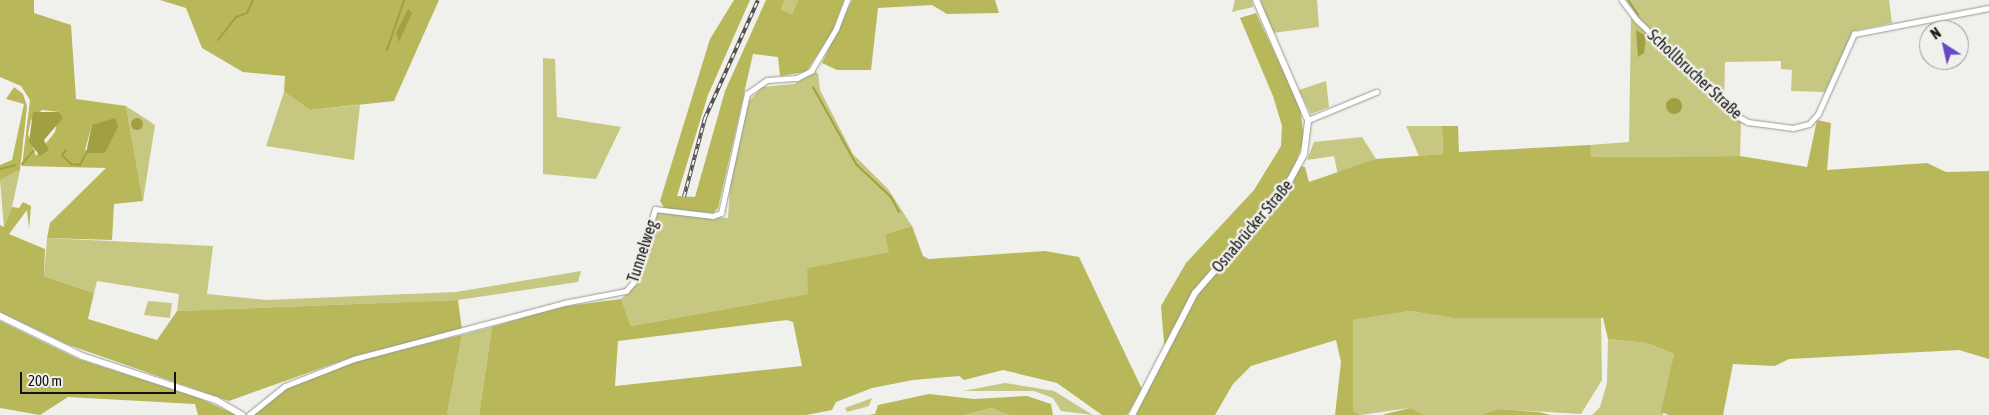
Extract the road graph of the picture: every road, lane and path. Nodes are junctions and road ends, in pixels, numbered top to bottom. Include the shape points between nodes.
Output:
1 (847, 0) edge
2 (1256, 0) edge
3 (1622, 0) edge
4 (1989, 8) edge
5 (1376, 92) dead end
6 (1308, 120) junction
7 (0, 316) edge
8 (242, 415) edge
9 (249, 415) edge
10 (1132, 415) edge

1 - 9 street, Tunnelweg via 836,29 811,71 797,78 759,83 747,94 721,213 713,216 655,208 634,283 626,291 564,302 354,360 286,386
2 - 6 main road, Osnabrücker Straße
3 - 4 street, Schollbrucher Straße via 1637,20 1739,117 1748,122 1793,128 1808,124 1818,114 1854,34
5 - 6 street
6 - 10 main road, Osnabrücker Straße via 1307,142 1293,178 1195,292
7 - 8 main road via 102,363 224,403

